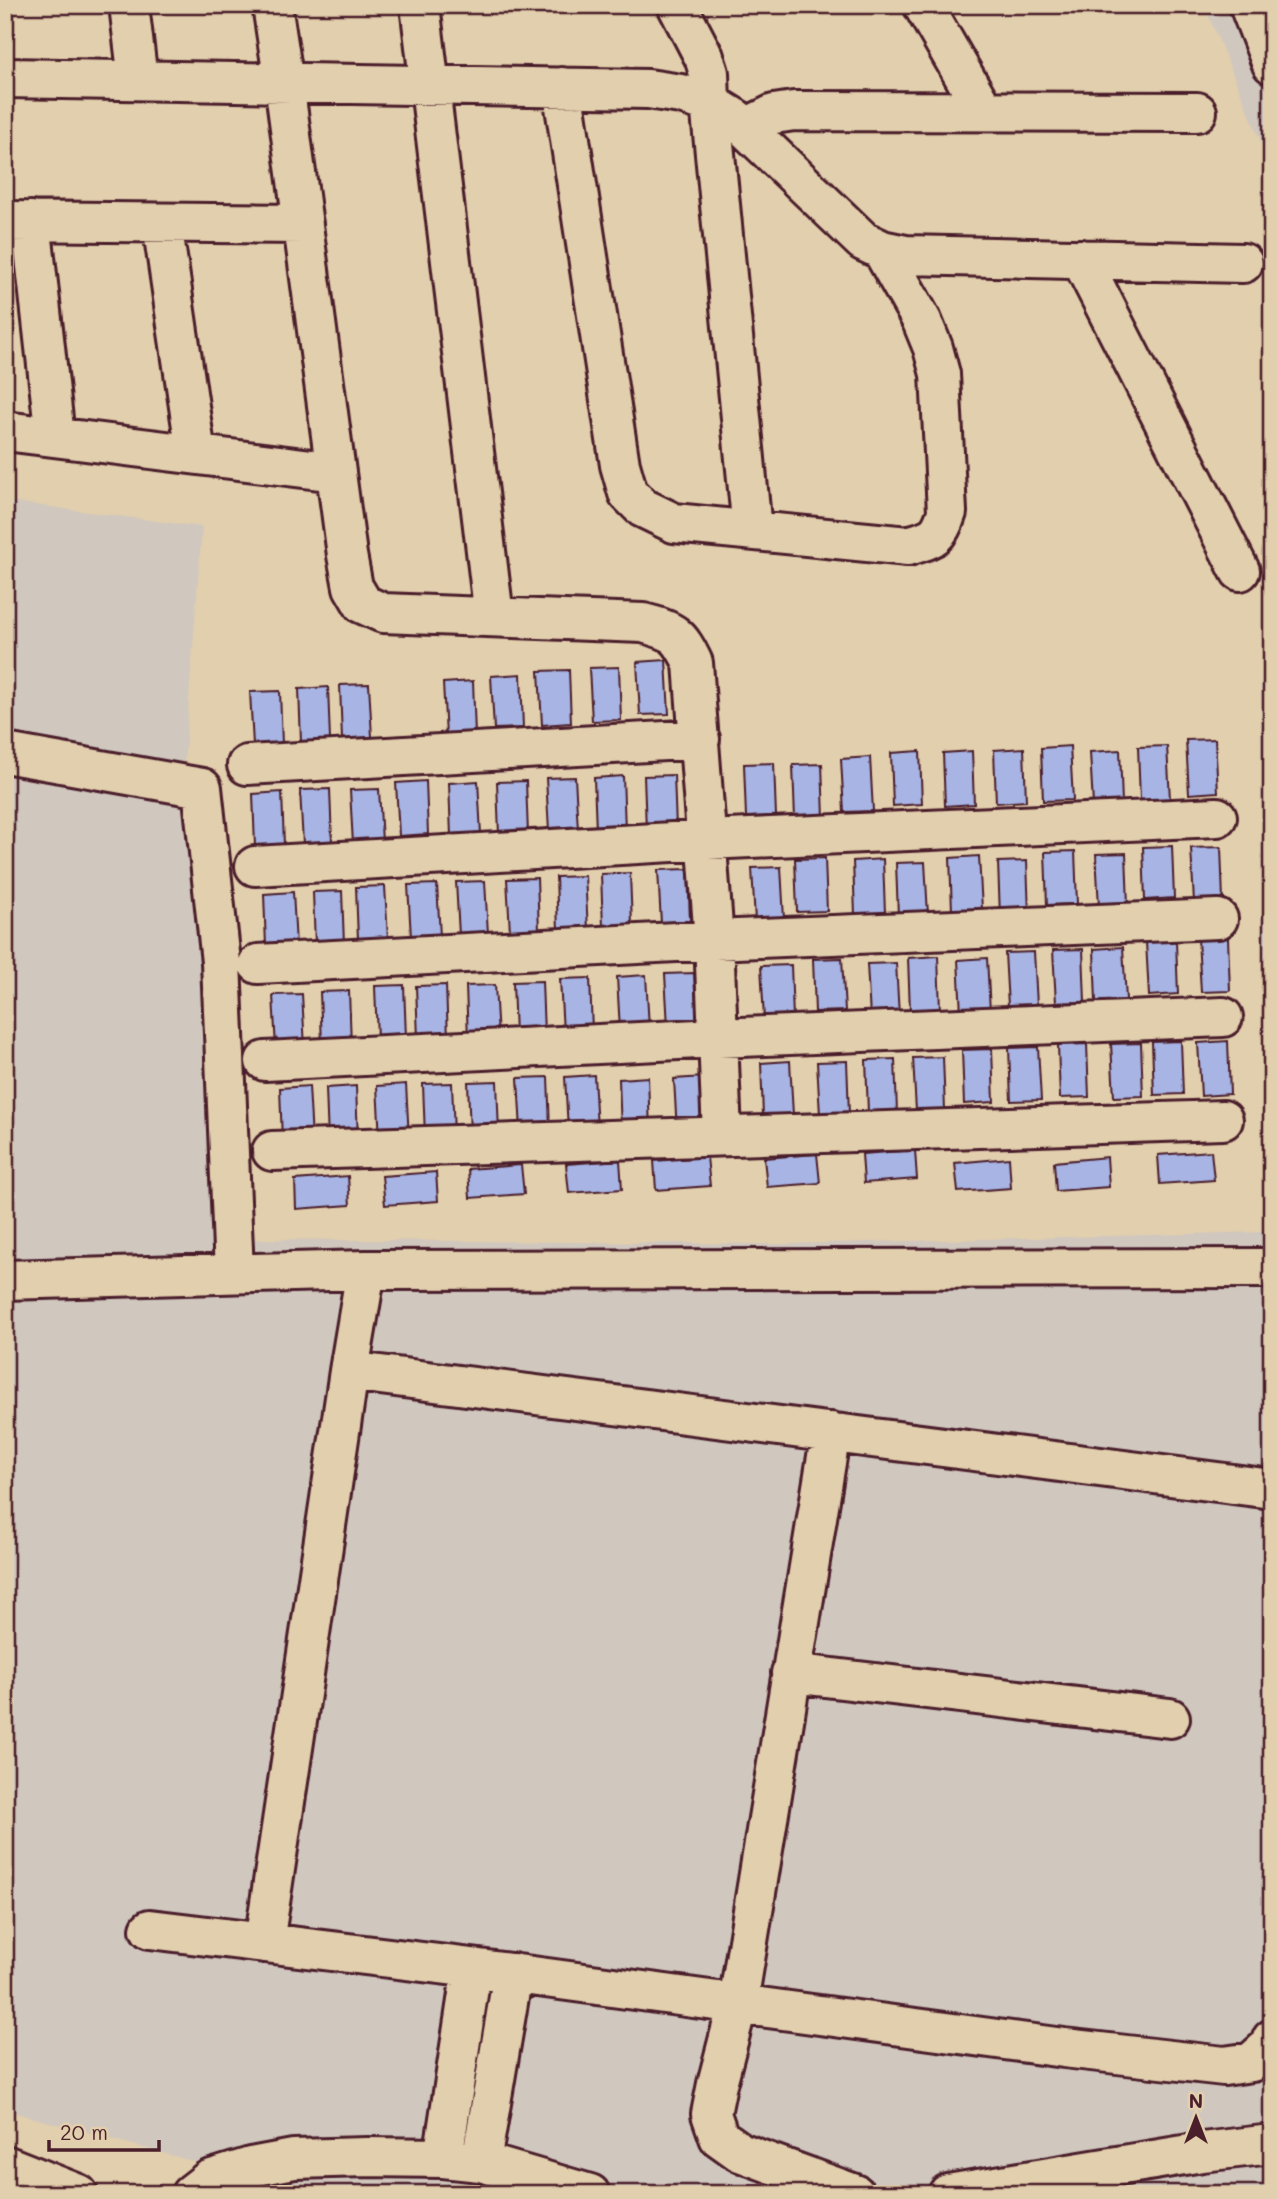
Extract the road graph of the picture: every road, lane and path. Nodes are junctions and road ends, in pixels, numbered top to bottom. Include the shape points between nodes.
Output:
1 (129, 5) edge
2 (272, 5) edge
3 (420, 5) edge
4 (677, 5) edge
5 (923, 5) edge
6 (1249, 5) edge
7 (1272, 64) edge
8 (5, 78) edge
9 (138, 80) junction
10 (285, 83) junction
11 (431, 85) junction
12 (562, 87) junction
13 (710, 103) junction
14 (985, 111) junction
15 (1196, 112) dead end
16 (746, 128) junction
17 (18, 221) edge
18 (162, 223) junction
19 (303, 224) junction
20 (882, 250) junction
21 (1081, 259) junction
22 (1243, 263) dead end
23 (5, 431) edge
24 (55, 437) junction
25 (196, 454) junction
26 (336, 472) junction
27 (752, 530) junction
28 (1240, 571) dead end
29 (494, 617) junction
30 (700, 739) junction
31 (5, 753) edge
32 (247, 765) dead end
33 (1217, 817) dead end
34 (707, 841) junction
35 (256, 866) dead end
36 (1218, 919) dead end
37 (714, 940) junction
38 (258, 964) dead end
39 (1223, 1017) dead end
40 (718, 1038) junction
41 (265, 1061) dead end
42 (1223, 1120) dead end
43 (722, 1135) junction
44 (272, 1150) dead end
45 (1272, 1268) edge
46 (366, 1270) junction
47 (234, 1273) junction
48 (5, 1280) edge
49 (349, 1371) junction
50 (831, 1433) junction
51 (1272, 1489) edge
52 (791, 1673) junction
53 (1170, 1717) dead end
54 (150, 1929) dead end
55 (264, 1943) junction
56 (472, 1968) junction
57 (513, 1973) junction
58 (738, 2003) junction
59 (1272, 2039) edge
60 (1272, 2144) edge
61 (443, 2158) junction
62 (481, 2162) junction
63 (5, 2165) edge
64 (78, 2194) edge
65 (191, 2194) edge
66 (590, 2194) edge
67 (855, 2194) edge
68 (947, 2194) edge

1 - 9 street
2 - 10 street
3 - 11 street
4 - 13 street via 704,57
5 - 14 street
6 - 7 street
8 - 9 street
9 - 10 street
10 - 11 street
10 - 19 street
11 - 12 street
11 - 29 street
12 - 13 street via 648,89
12 - 27 street via 628,493 643,509 674,523
13 - 16 street
13 - 27 street
14 - 15 street
14 - 16 street via 794,111 774,114
16 - 20 street via 863,241
17 - 18 street
17 - 24 street
18 - 19 street
18 - 25 street
19 - 26 street
20 - 21 street via 906,255
20 - 27 street via 922,321 940,374 947,512 941,529 930,539 908,546
21 - 22 street
21 - 28 street
23 - 24 street
24 - 25 street
25 - 26 street
26 - 29 street via 353,587 363,604 383,614
29 - 30 street via 643,623 665,629 682,640 693,663
30 - 32 street
30 - 34 street
31 - 47 street via 202,788 221,962
33 - 34 street
34 - 35 street
34 - 37 street
36 - 37 street
37 - 38 street
37 - 40 street
39 - 40 street
40 - 41 street
40 - 43 street
42 - 43 street
43 - 44 street
45 - 46 street
46 - 47 street
46 - 49 street
47 - 48 street
49 - 50 street
49 - 55 street
50 - 51 street
50 - 52 street
52 - 53 street
52 - 58 street
54 - 55 street
55 - 56 street
56 - 57 street
56 - 61 street
57 - 58 street
57 - 62 street
58 - 59 street via 1224,2066 1252,2062
58 - 67 street via 712,2114 719,2137 740,2152
60 - 68 street
61 - 62 street
61 - 65 street via 294,2159 209,2180
62 - 66 street
63 - 64 street

